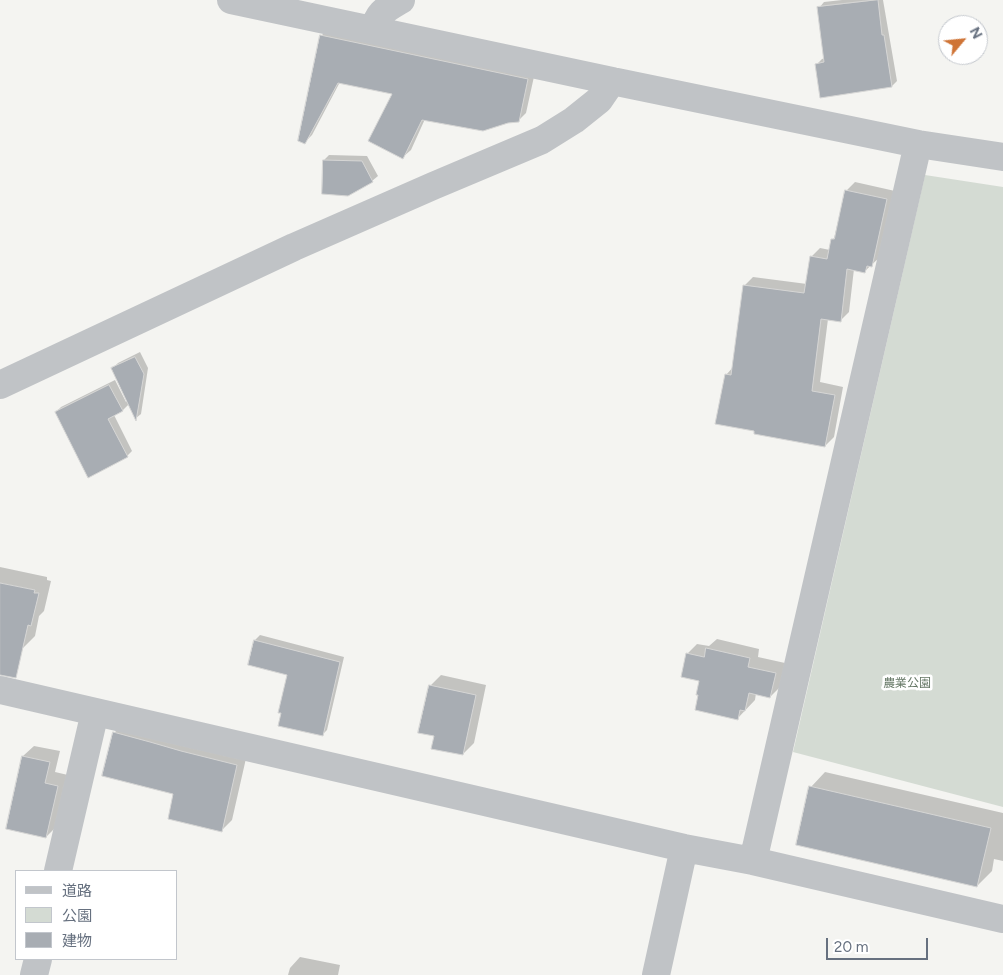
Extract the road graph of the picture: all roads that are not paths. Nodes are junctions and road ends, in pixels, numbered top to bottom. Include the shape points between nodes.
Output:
1 (231, 0) edge
2 (401, 0) edge
3 (374, 30) junction
4 (612, 82) junction
5 (918, 144) junction
6 (1003, 157) edge
7 (0, 385) edge
8 (0, 690) edge
9 (95, 712) junction
10 (684, 848) junction
11 (752, 861) junction
12 (58, 870) edge
13 (1003, 919) edge
14 (38, 960) edge
15 (34, 975) edge
16 (656, 975) edge

1 - 3 street
2 - 3 street via 384,10 376,19
3 - 4 street
4 - 5 street
4 - 7 street via 599,100 542,140 294,247
5 - 6 street
5 - 11 street
8 - 9 street
9 - 10 street
9 - 12 street
10 - 11 street
10 - 16 street
11 - 13 street
14 - 15 street

